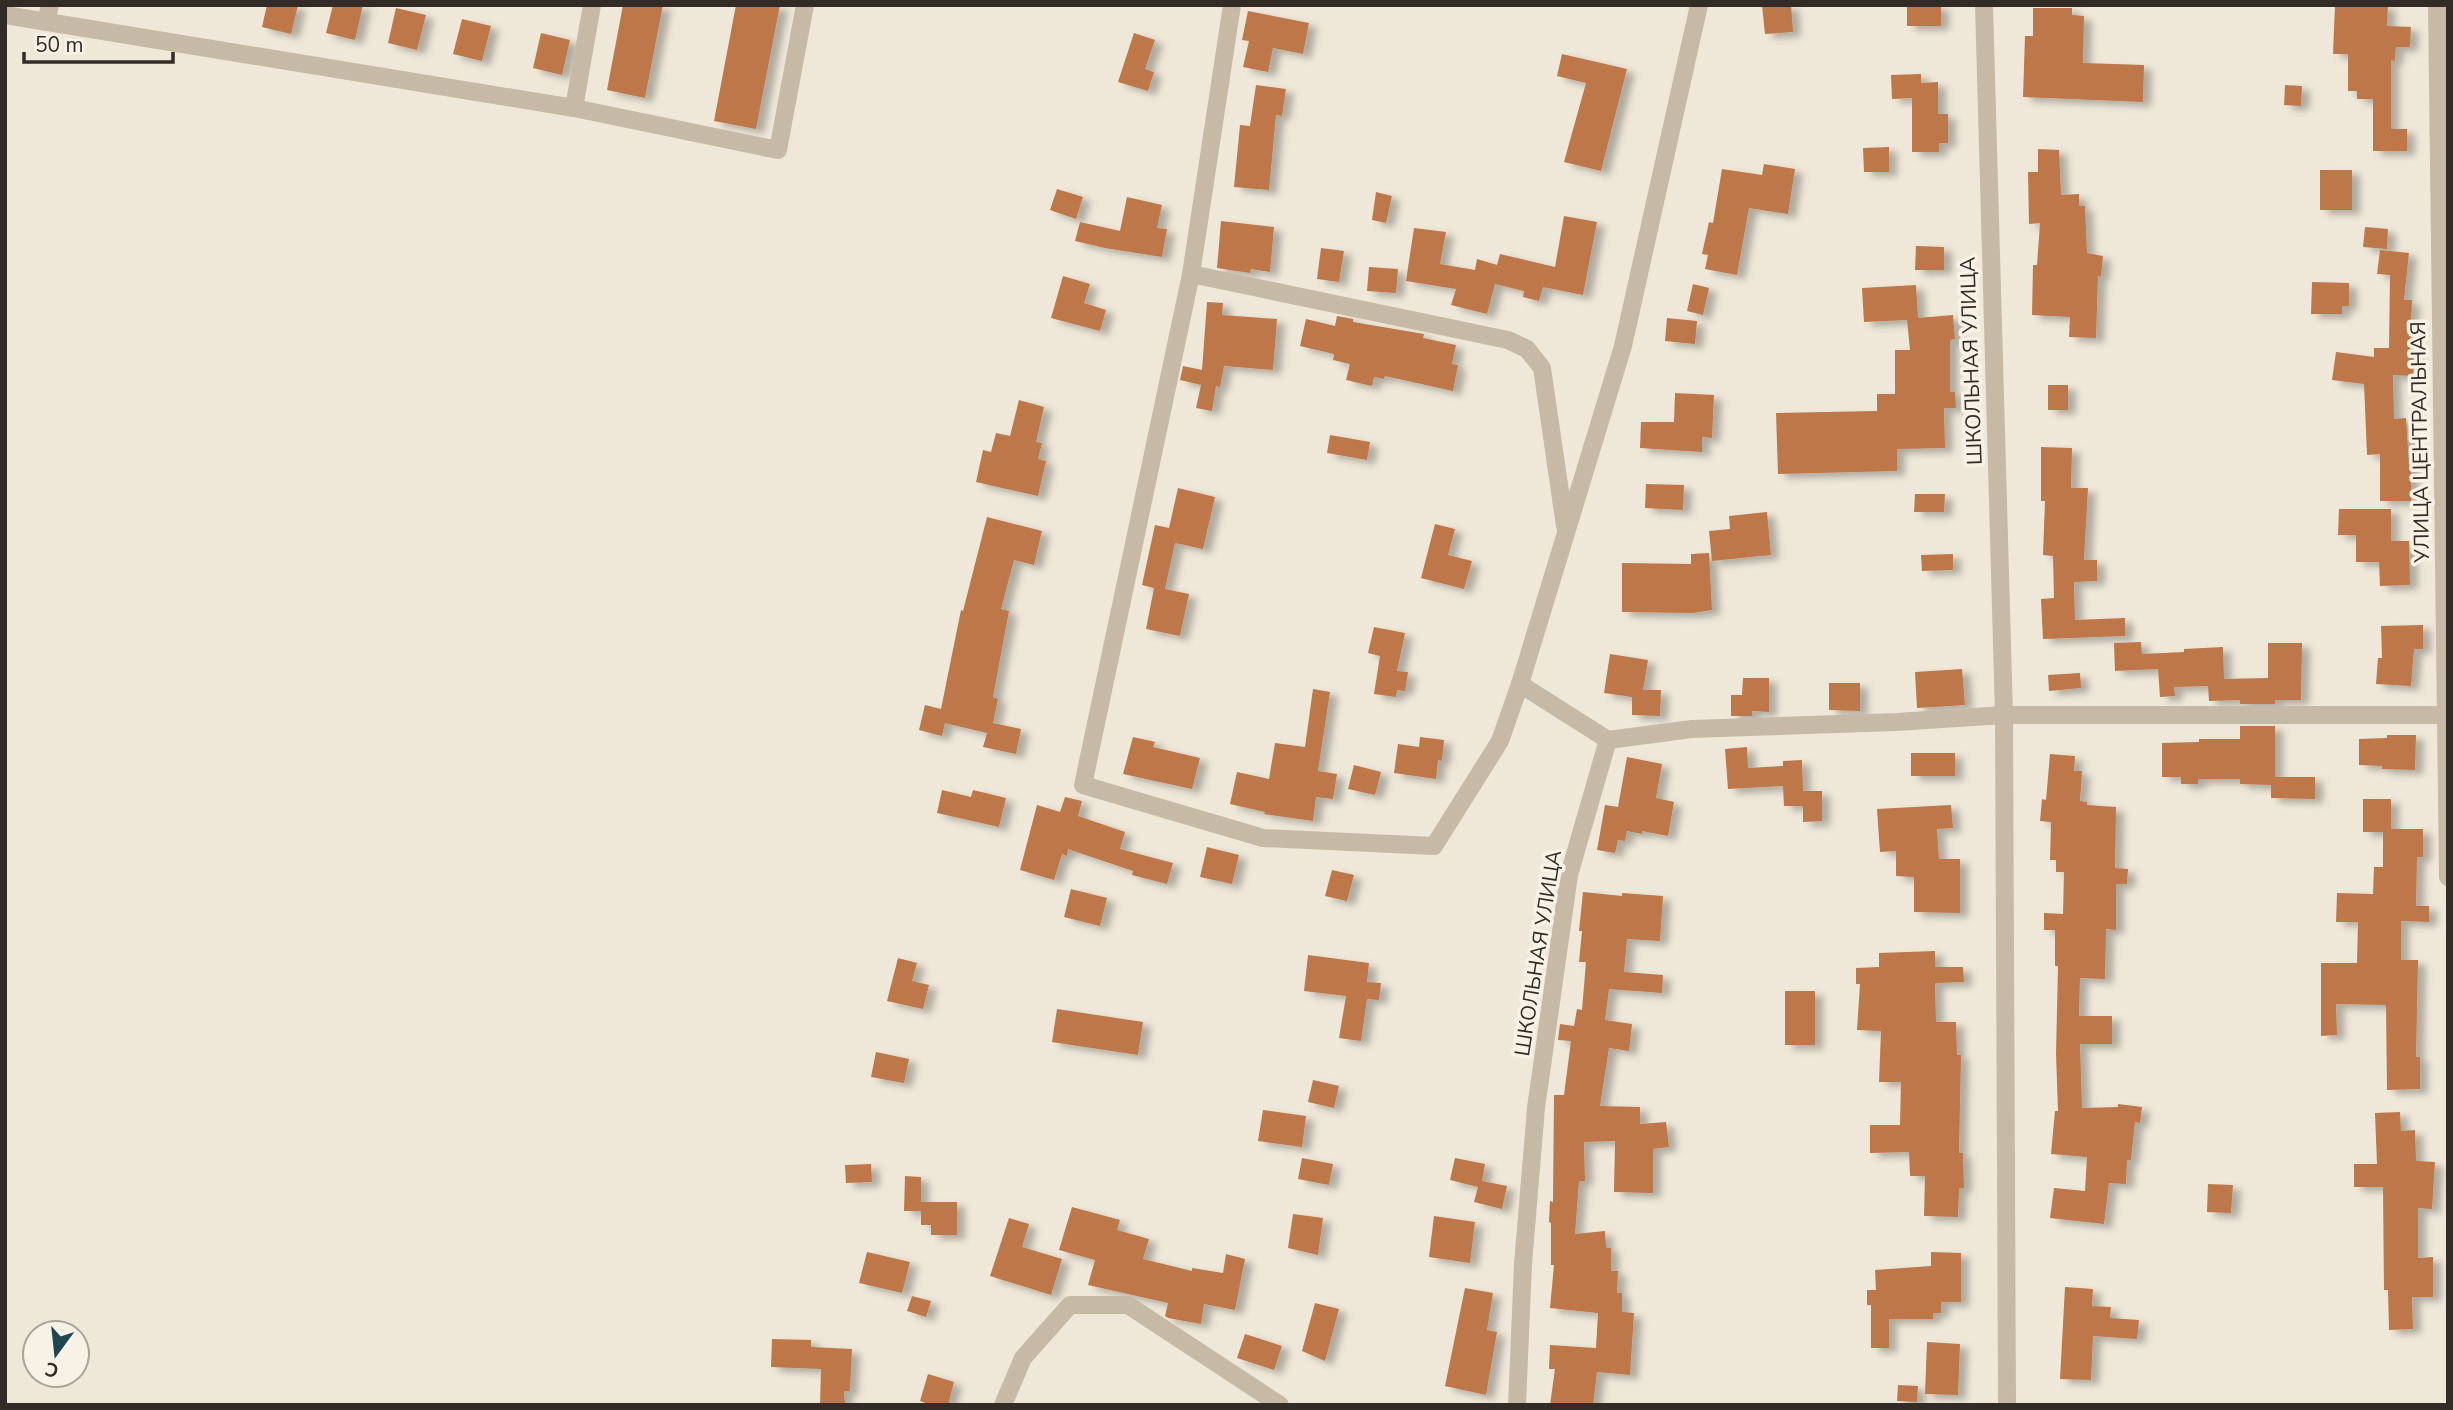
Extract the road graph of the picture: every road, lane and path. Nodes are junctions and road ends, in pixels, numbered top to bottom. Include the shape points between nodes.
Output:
1 (592, 5) edge
2 (805, 5) edge
3 (1232, 5) edge
4 (1699, 5) edge
5 (1983, 5) edge
6 (2437, 5) edge
7 (48, 14) edge
8 (5, 15) edge
9 (574, 108) junction
10 (1191, 274) junction
11 (1566, 533) junction
12 (1520, 684) junction
13 (2004, 715) junction
14 (2447, 715) edge
15 (1608, 740) junction
16 (2448, 877) edge
17 (1003, 1405) edge
18 (1280, 1405) edge
19 (1517, 1405) edge
20 (2007, 1405) edge

1 - 9 street
2 - 9 street via 778,150
3 - 10 street
4 - 11 street via 1623,346
5 - 13 street, ШКОЛЬНАЯ УЛИЦА
6 - 14 street, УЛИЦА ЦЕНТРАЛЬНАЯ
7 - 8 street
7 - 9 street
10 - 11 street via 1508,340 1527,349 1542,368
10 - 12 street via 1083,785 1263,838 1434,846 1500,741
11 - 12 street
12 - 15 street
13 - 14 street
13 - 15 street via 1692,729
13 - 20 street, ШКОЛЬНАЯ УЛИЦА
14 - 16 street, УЛИЦА ЦЕНТРАЛЬНАЯ
15 - 19 street, ШКОЛЬНАЯ УЛИЦА via 1569,874 1536,1108
17 - 18 street via 1023,1358 1070,1304 1128,1305

